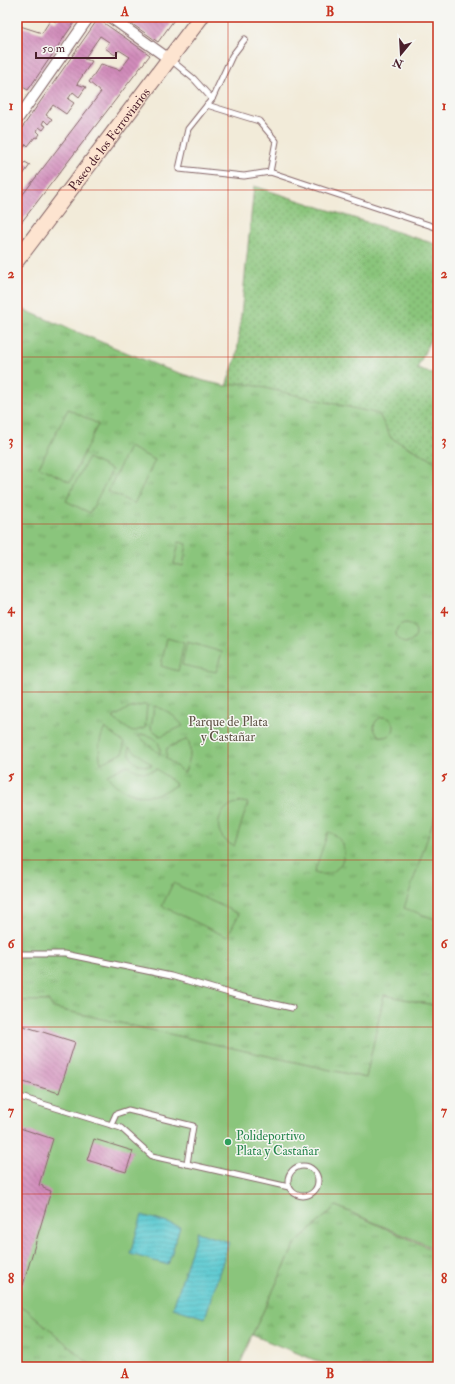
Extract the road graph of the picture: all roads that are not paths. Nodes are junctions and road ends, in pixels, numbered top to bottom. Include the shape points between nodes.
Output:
1 (89, 17) edge
2 (110, 17) edge
3 (201, 17) edge
4 (245, 39) dead end
5 (169, 59) junction
6 (212, 99) junction
7 (207, 105) junction
8 (17, 120) edge
9 (270, 172) junction
10 (438, 228) edge
11 (17, 260) edge
12 (17, 953) edge
13 (292, 1008) dead end
14 (17, 1096) edge
15 (111, 1125) junction
16 (187, 1164) junction
17 (289, 1187) junction

1 - 8 street
2 - 5 street
3 - 5 main road, Paseo de los Ferroviarios
4 - 6 lane via 232,56
5 - 6 lane via 194,79
5 - 11 main road, Paseo de los Ferroviarios
6 - 7 lane
7 - 9 lane via 259,121 276,141
7 - 9 lane via 188,129 179,169 244,176
9 - 10 lane
12 - 13 lane via 65,954 171,976 246,998
14 - 15 lane
15 - 16 lane via 121,1128 152,1156
15 - 16 lane via 116,1114 128,1110 193,1126
16 - 17 lane
17 - 17 lane via 296,1195 308,1195 315,1190 318,1177 310,1167 297,1166 288,1176

